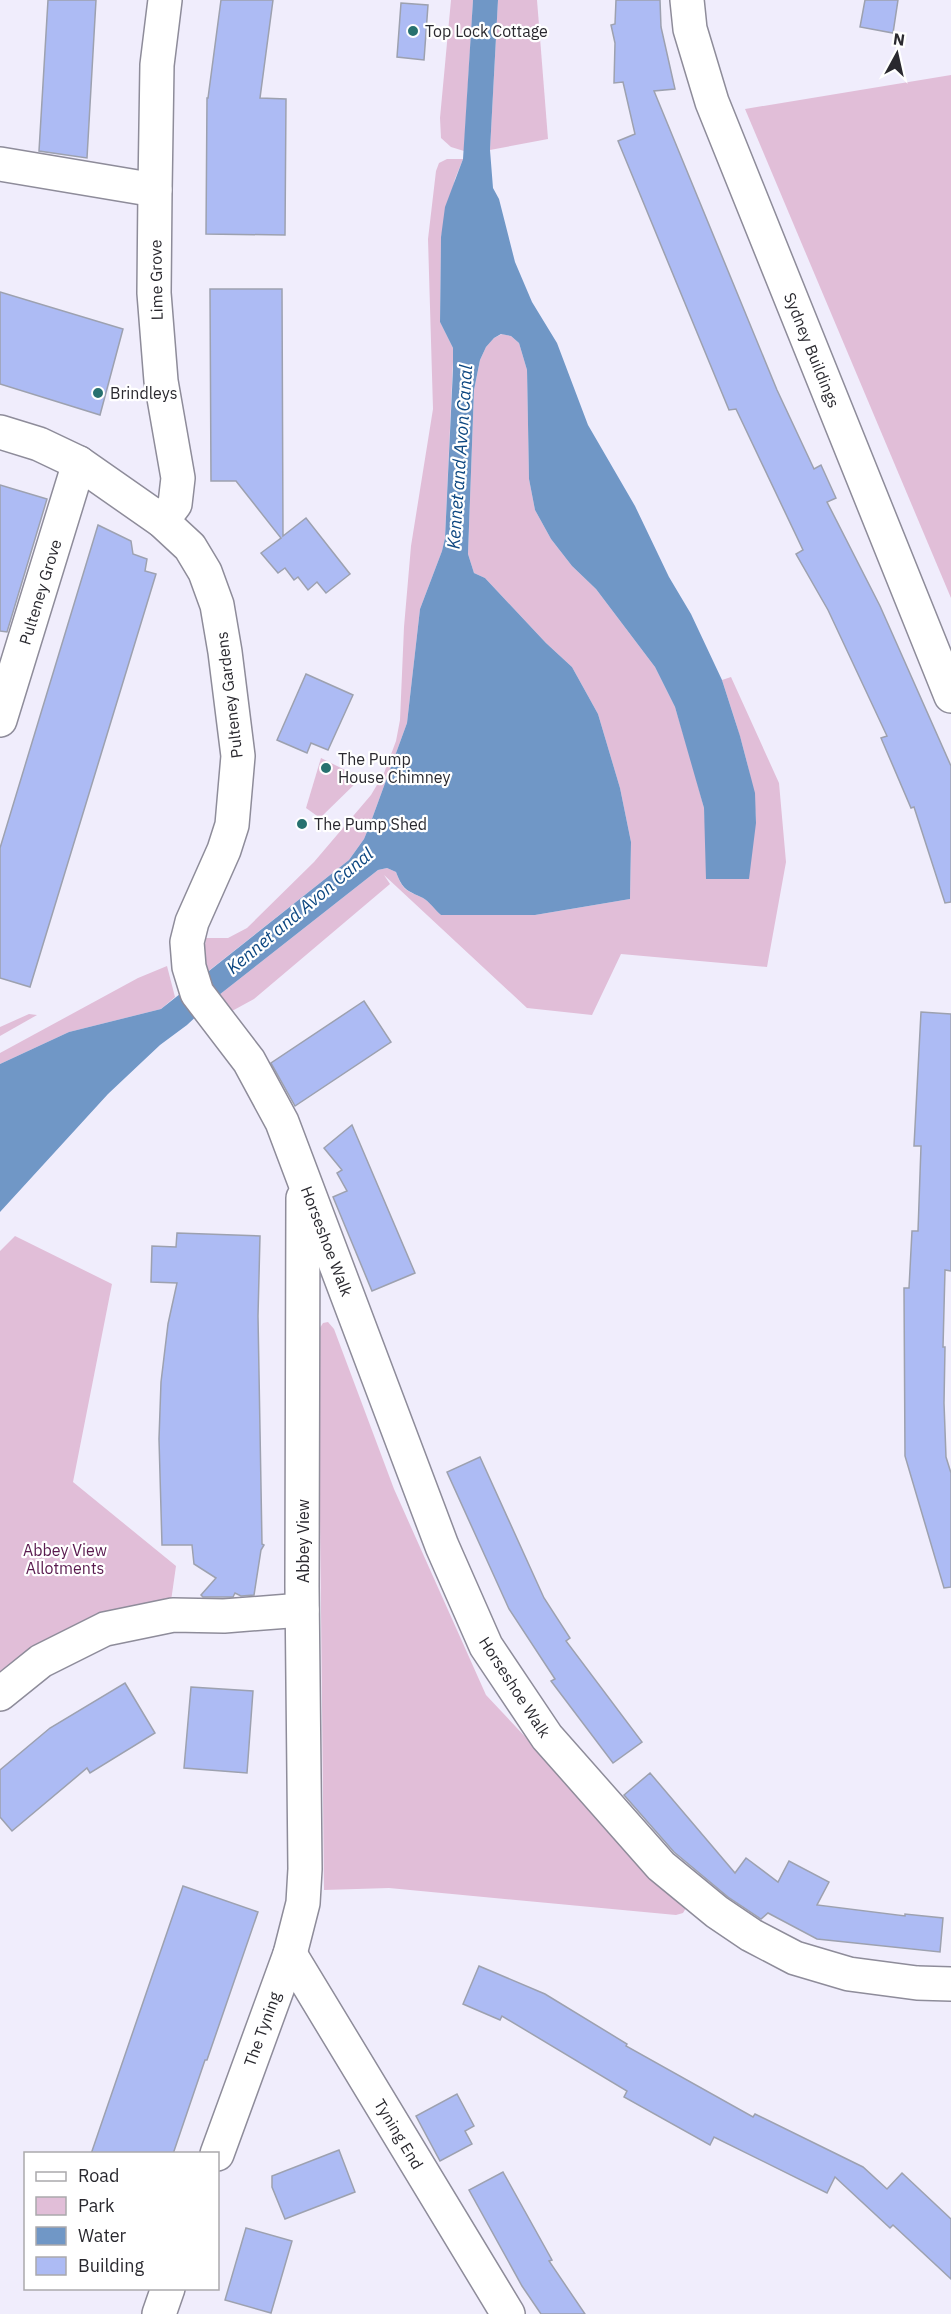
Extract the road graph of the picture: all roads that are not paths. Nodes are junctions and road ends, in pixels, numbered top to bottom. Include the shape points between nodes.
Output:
1 (165, 0) edge
2 (687, 0) edge
3 (0, 164) edge
4 (155, 190) junction
5 (0, 432) edge
6 (79, 463) junction
7 (162, 521) junction
8 (951, 696) edge
9 (0, 720) edge
10 (303, 1178) junction
11 (302, 1610) junction
12 (0, 1694) edge
13 (303, 1903) joint
14 (290, 1954) junction
15 (951, 1984) edge
16 (218, 2152) edge
17 (168, 2290) edge
18 (159, 2314) edge
19 (508, 2314) edge

1 - 4 street, Lime Grove via 157,65
2 - 8 street, Sydney Buildings via 690,29 712,102
3 - 4 street
4 - 7 street, Lime Grove via 154,293 161,381 178,478 175,504
5 - 6 street, Pulteney Gardens via 39,444
6 - 7 street, Pulteney Gardens
6 - 9 street, Pulteney Grove
7 - 10 street, Pulteney Gardens via 190,546 217,605 238,756 232,825 225,850 192,922 187,942 189,967 197,993 249,1061 282,1122
10 - 11 street, Abbey View
10 - 15 street, Horseshoe Walk via 441,1546 486,1646 547,1737 661,1866 751,1935 795,1958 849,1974
11 - 12 street via 173,1615 105,1629 41,1661
11 - 13 street, Abbey View
13 - 14 street, The Tyning
14 - 16 street, The Tyning
14 - 19 street, Tyning End
17 - 18 street

